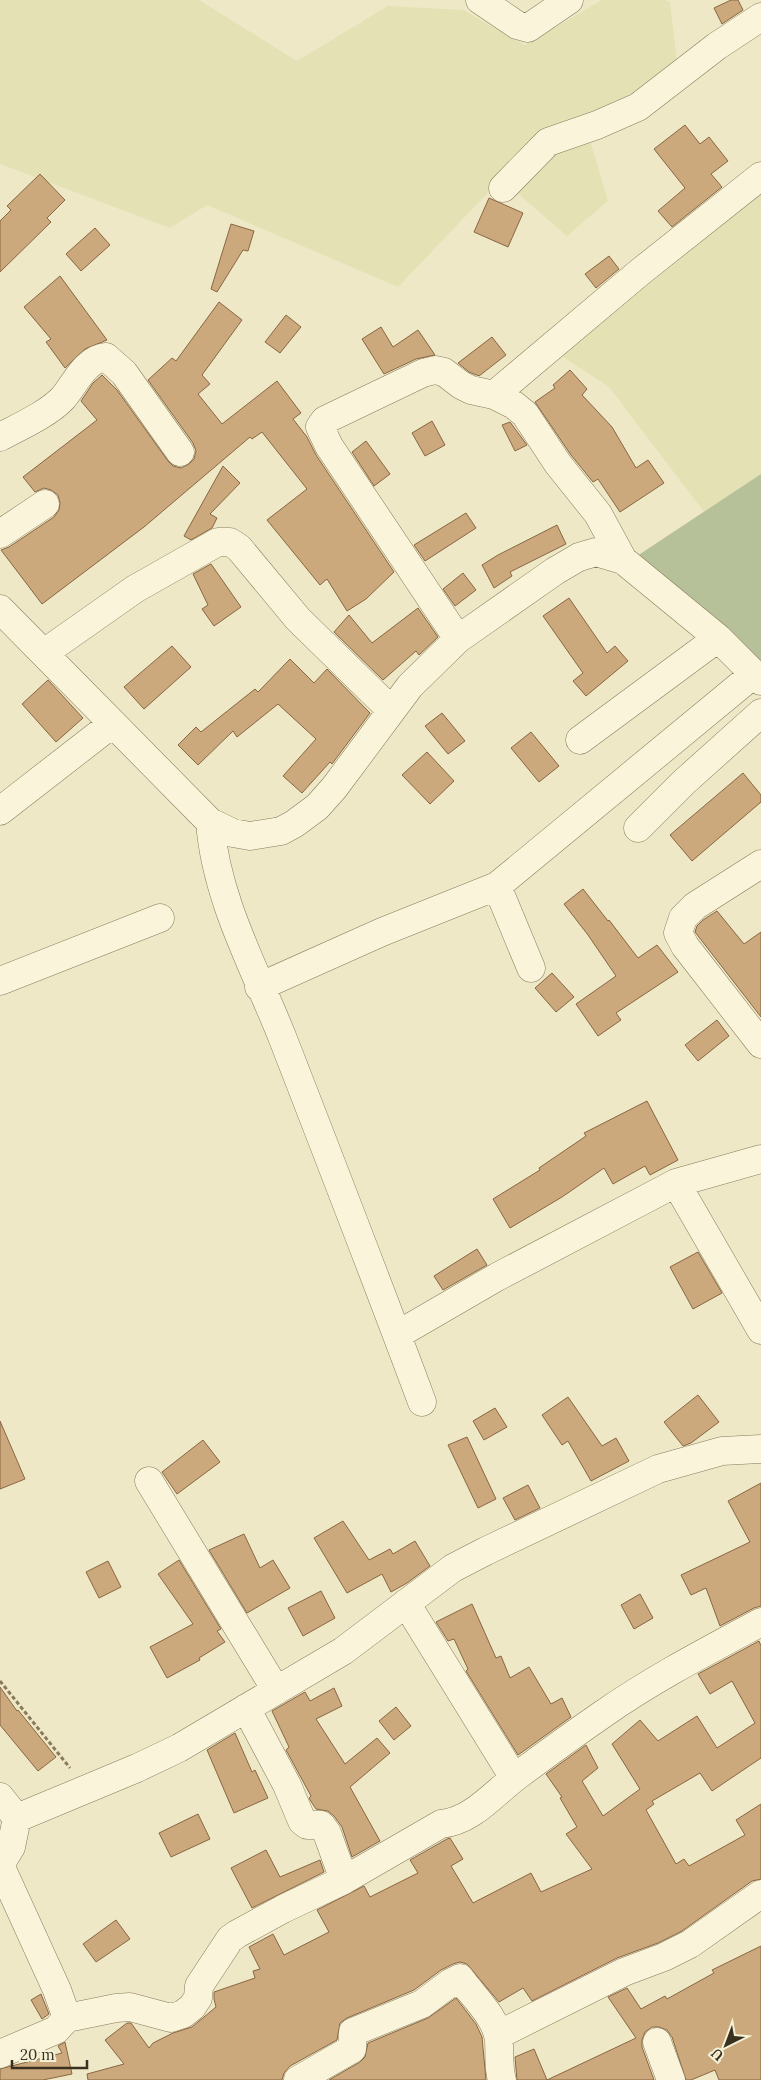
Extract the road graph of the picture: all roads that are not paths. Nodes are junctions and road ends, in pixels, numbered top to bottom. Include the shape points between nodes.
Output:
1 (480, 0) edge
2 (569, 0) edge
3 (761, 17) edge
4 (761, 176) edge
5 (503, 188) dead end
6 (494, 395) junction
7 (0, 437) edge
8 (180, 452) dead end
9 (45, 504) dead end
10 (0, 534) edge
11 (623, 560) junction
12 (0, 609) edge
13 (718, 638) junction
14 (458, 639) junction
15 (44, 653) junction
16 (757, 678) edge
17 (391, 710) junction
18 (761, 713) edge
19 (112, 724) junction
20 (580, 740) dead end
21 (0, 811) edge
22 (210, 822) junction
23 (638, 828) dead end
24 (761, 864) edge
25 (498, 886) junction
26 (160, 918) dead end
27 (531, 968) dead end
28 (0, 981) edge
29 (259, 987) junction
30 (761, 1044) edge
31 (761, 1159) edge
32 (676, 1183) junction
33 (761, 1330) edge
34 (397, 1335) junction
35 (422, 1402) dead end
36 (761, 1449) edge
37 (149, 1481) dead end
38 (406, 1603) junction
39 (761, 1622) edge
40 (276, 1690) junction
41 (246, 1708) junction
42 (514, 1778) junction
43 (0, 1797) edge
44 (16, 1818) junction
45 (344, 1880) junction
46 (761, 1894) edge
47 (67, 2018) junction
48 (498, 2035) junction
49 (657, 2042) dead end
50 (0, 2054) edge
51 (298, 2080) edge
52 (502, 2080) edge
53 (671, 2080) edge

1 - 2 street via 517,26 528,28
3 - 5 street via 717,46 638,107 548,142
4 - 6 street via 640,272
6 - 11 street via 526,414 558,464 598,514
6 - 14 street via 471,390 444,372 423,372 326,420 320,427 329,446
7 - 8 street via 53,407 80,374 106,356 124,373
9 - 10 street
11 - 13 street
11 - 14 street via 596,552 578,557
12 - 15 street
13 - 16 street
13 - 20 street
14 - 17 street via 410,686
15 - 17 street via 135,589 218,542 230,542 239,548 298,619
15 - 19 street
16 - 25 street
17 - 22 street via 334,788 317,807 294,824 281,832 250,836 233,833
18 - 23 street
19 - 21 street
19 - 22 street
22 - 29 street via 216,866
24 - 30 street via 695,906 683,918 678,933
25 - 27 street
25 - 29 street via 382,932
26 - 28 street
29 - 34 street via 282,1036
31 - 32 street
32 - 33 street
32 - 34 street via 498,1277
34 - 35 street
36 - 38 street via 722,1451 658,1469 453,1568
37 - 40 street
38 - 40 street via 343,1651
38 - 42 street
39 - 42 street via 653,1682
40 - 41 street
41 - 44 street via 179,1748
41 - 45 street via 287,1785 302,1821 307,1825 321,1825 327,1833
42 - 45 street via 474,1811 452,1823 441,1824
43 - 44 street
44 - 47 street via 11,1847 0,1865 58,1990
45 - 47 street via 283,1908 230,1939 199,1986 195,2003 183,2014 171,2018 130,2007
46 - 48 street via 690,1944 624,1972
47 - 50 street via 56,2030
48 - 51 street via 460,1978 422,2004 356,2030 352,2034 352,2048
48 - 52 street
49 - 53 street

